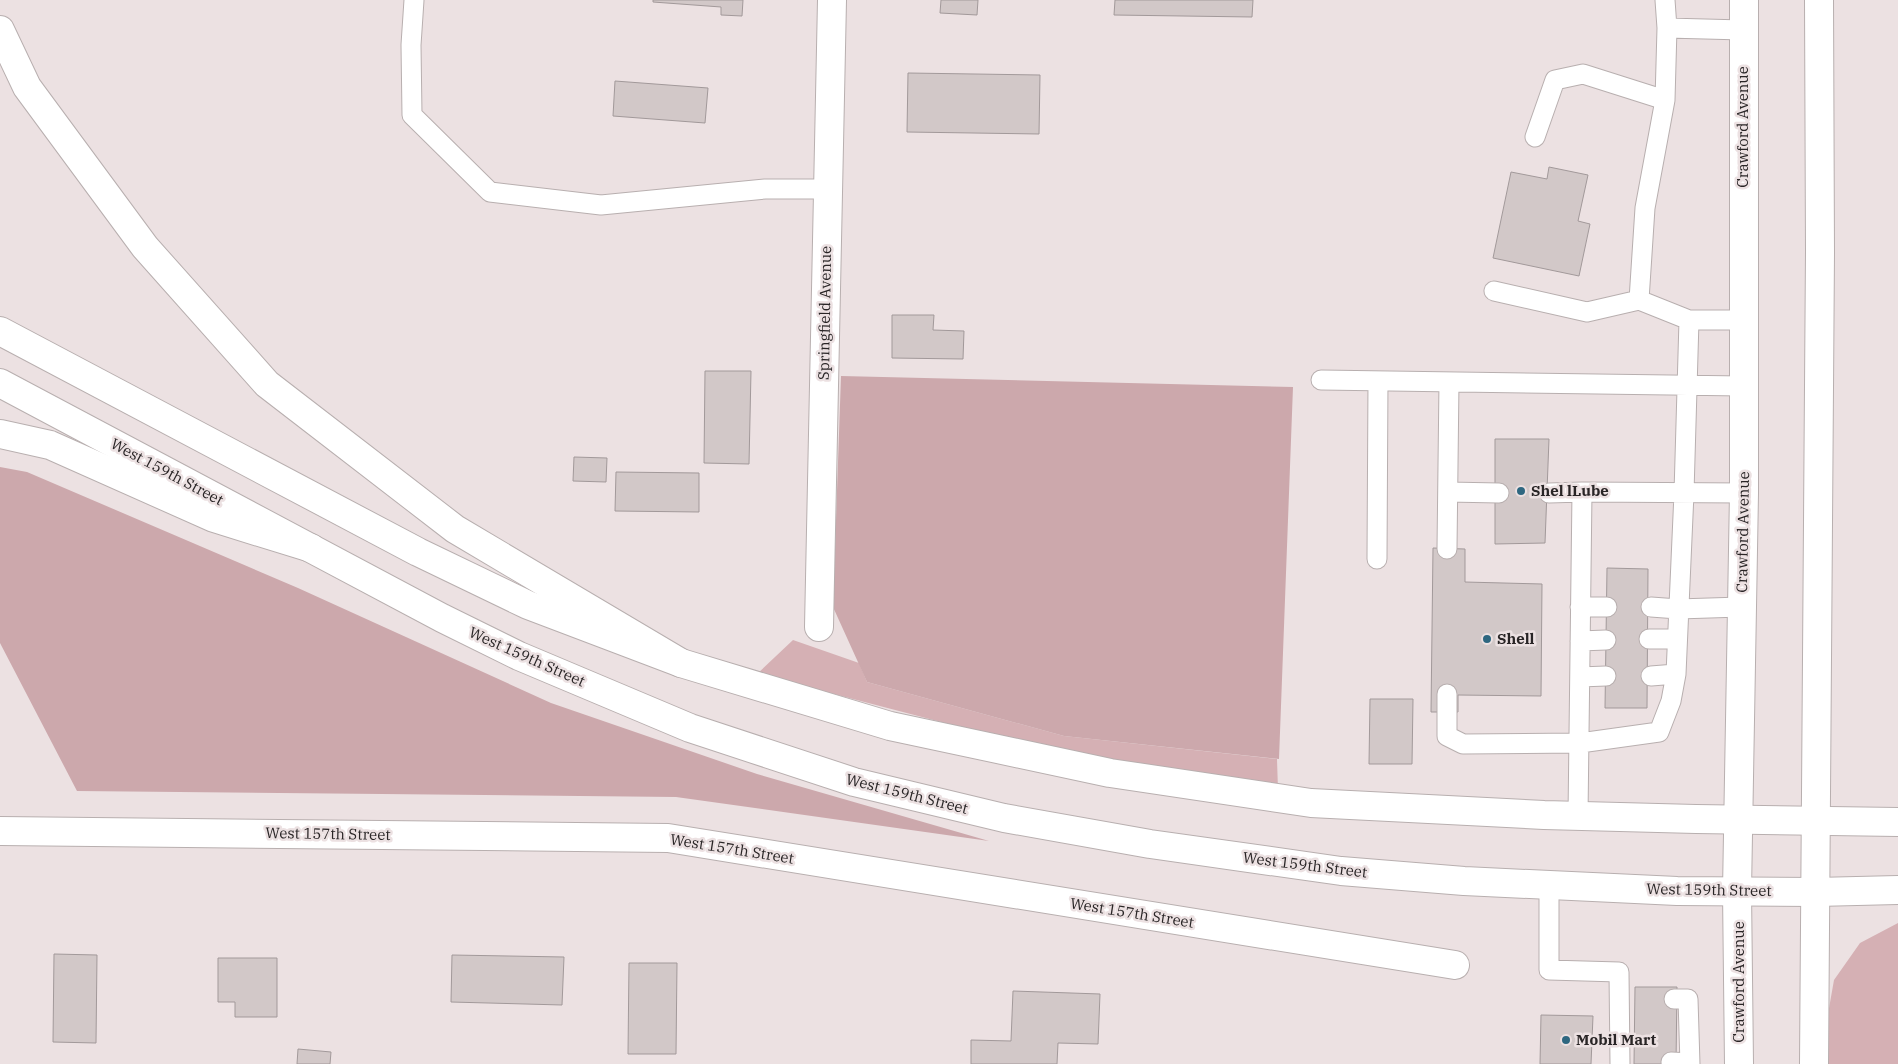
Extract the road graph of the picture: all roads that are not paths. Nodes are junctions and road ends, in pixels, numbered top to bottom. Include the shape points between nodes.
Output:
1 (414, 0) edge
2 (832, 0) edge
3 (1664, 0) edge
4 (1744, 0) edge
5 (1819, 0) edge
6 (1667, 28) junction
7 (0, 30) edge
8 (1743, 30) junction
9 (1665, 100) junction
10 (1535, 138) dead end
11 (828, 190) junction
12 (1494, 291) dead end
13 (1639, 300) junction
14 (1690, 320) junction
15 (1744, 320) junction
16 (0, 331) edge
17 (1321, 380) dead end
18 (1378, 381) junction
19 (1449, 382) junction
20 (0, 383) edge
21 (1688, 385) junction
22 (1743, 386) junction
23 (0, 434) edge
24 (1448, 492) junction
25 (1582, 492) junction
26 (1499, 493) dead end
27 (1744, 493) junction
28 (1549, 494) dead end
29 (1684, 494) junction
30 (311, 548) junction
31 (1447, 549) dead end
32 (1377, 559) dead end
33 (1580, 607) junction
34 (1607, 607) dead end
35 (1651, 607) dead end
36 (1741, 607) junction
37 (1678, 609) junction
38 (819, 626) dead end
39 (1649, 639) dead end
40 (1676, 639) junction
41 (1580, 640) junction
42 (1606, 640) dead end
43 (681, 663) junction
44 (1676, 674) junction
45 (1606, 676) dead end
46 (1652, 676) dead end
47 (1580, 677) junction
48 (1447, 694) dead end
49 (1580, 743) junction
50 (1578, 816) junction
51 (1738, 820) junction
52 (1817, 820) junction
53 (1898, 822) edge
54 (0, 831) edge
55 (1549, 885) junction
56 (1898, 890) edge
57 (1737, 891) junction
58 (1816, 892) junction
59 (1455, 965) dead end
60 (1674, 999) dead end
61 (1625, 1062) edge
62 (1683, 1063) edge
63 (1739, 1064) edge
64 (1814, 1064) edge

1 - 11 lane via 412,114 490,192 601,205 765,189
2 - 11 main road, Springfield Avenue
3 - 6 lane
4 - 8 main road, Crawford Avenue
5 - 52 main road
6 - 8 lane
6 - 9 lane
7 - 43 main road via 27,88 145,247 267,384 455,529
8 - 15 main road, Crawford Avenue
9 - 10 lane via 1583,74 1555,80
9 - 13 lane via 1644,208
11 - 38 main road, Springfield Avenue
12 - 13 lane via 1586,312
13 - 14 lane
14 - 15 lane
14 - 21 lane
15 - 22 main road, Crawford Avenue
16 - 43 main road via 418,552 528,605
17 - 18 lane
18 - 19 lane
18 - 32 lane
19 - 21 lane
19 - 24 lane
20 - 30 main road, West 159th Street
21 - 22 lane
21 - 29 lane
22 - 27 main road, Crawford Avenue
23 - 30 main road via 50,445 214,518
24 - 26 lane
24 - 31 lane
25 - 28 lane
25 - 29 lane
25 - 33 lane
27 - 29 lane
27 - 36 main road, Crawford Avenue
29 - 37 lane
30 - 55 main road, West 159th Street via 519,656 690,728 854,782 1004,818 1150,844 1341,871
33 - 34 lane
33 - 41 lane
35 - 37 lane
36 - 37 lane
36 - 51 main road, Crawford Avenue
37 - 40 lane
39 - 40 lane
40 - 44 lane
41 - 42 lane
41 - 47 lane
43 - 50 main road via 890,726 1110,773 1311,803
44 - 46 lane
44 - 49 lane via 1671,701 1658,732
45 - 47 lane
47 - 49 lane
48 - 49 lane via 1447,736 1463,744
49 - 50 lane
50 - 51 main road
51 - 52 main road
51 - 57 main road, Crawford Avenue
52 - 53 main road
52 - 58 main road
54 - 59 main road, West 157th Street via 668,838
55 - 57 main road, West 159th Street
55 - 61 lane via 1549,970 1619,972 1627,998
56 - 58 main road, West 159th Street
57 - 58 main road, West 159th Street
57 - 63 main road, Crawford Avenue
58 - 64 main road
60 - 62 lane via 1688,999 1681,1025

